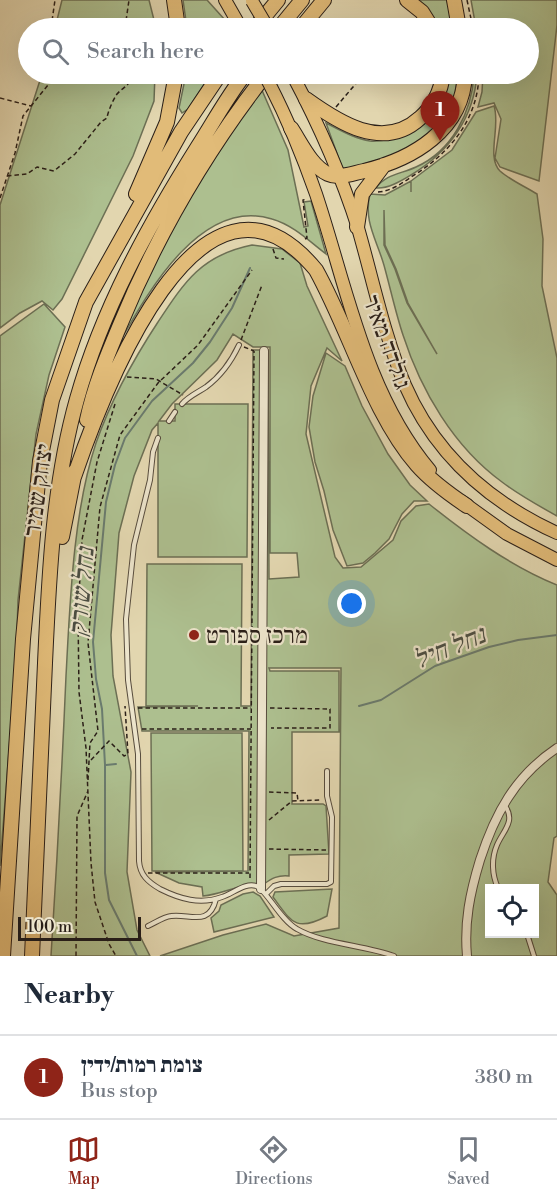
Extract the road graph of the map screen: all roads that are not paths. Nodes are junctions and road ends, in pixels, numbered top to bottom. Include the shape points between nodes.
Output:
1 (174, 0) edge
2 (225, 0) edge
3 (278, 0) edge
4 (302, 0) edge
5 (324, 0) edge
6 (332, 0) edge
7 (407, 0) edge
8 (454, 0) edge
9 (252, 1) edge
10 (313, 13) junction
11 (177, 18) edge
12 (235, 18) edge
13 (262, 18) edge
14 (263, 18) edge
15 (287, 18) edge
16 (309, 18) edge
17 (426, 18) edge
18 (457, 18) edge
19 (175, 84) edge
20 (213, 84) edge
21 (238, 84) edge
22 (260, 84) edge
23 (270, 84) edge
24 (298, 84) edge
25 (441, 84) edge
26 (463, 84) edge
27 (306, 99) junction
28 (291, 128) junction
29 (384, 165) junction
30 (340, 176) junction
31 (357, 226) junction
32 (86, 302) junction
33 (239, 345) road end
34 (264, 351) dead end
35 (182, 404) dead end
36 (175, 412) dead end
37 (169, 421) dead end
38 (158, 438) dead end
39 (74, 477) junction
40 (467, 506) junction
41 (557, 533) edge
42 (557, 560) edge
43 (44, 682) junction
44 (557, 748) edge
45 (327, 771) dead end
46 (503, 804) junction
47 (497, 884) edge
48 (264, 891) junction
49 (216, 899) junction
50 (148, 926) dead end
51 (529, 938) edge
52 (3, 956) edge
53 (32, 956) edge
54 (394, 956) edge
55 (467, 956) edge
56 (534, 956) edge

1 - 11 highway
2 - 12 main road
3 - 14 highway
4 - 15 highway
5 - 10 highway
6 - 10 highway
7 - 17 highway
8 - 18 highway
9 - 13 main road, bridge
10 - 16 highway
19 - 32 highway via 161,140
20 - 32 highway, יצחק שמיר via 181,132
21 - 43 highway, יצחק שמיר via 178,177 138,249 88,361 58,494
22 - 39 highway via 244,101 180,199 135,290 100,375
23 - 28 main road, גולדה מאיר
24 - 27 main road, גולדה מאיר
25 - 27 highway via 429,110 416,122 388,133 362,131
26 - 29 highway via 459,103 442,131 414,152
27 - 30 main road, גולדה מאיר
28 - 30 highway via 319,168
28 - 40 main road, גולדה מאיר via 357,325 394,421 438,480
29 - 30 highway
29 - 31 highway via 362,194
30 - 31 main road, גולדה מאיר
31 - 41 main road, גולדה מאיר via 398,367 427,427 479,486 519,514
32 - 52 highway, יצחק שמיר via 52,400 40,461 23,639
33 - 35 lane via 216,379
34 - 48 street
36 - 37 lane
38 - 49 lane via 134,545 126,649 138,759 139,864 155,886 180,898
39 - 40 highway via 116,370 155,300 182,265 208,243 224,234 252,230 291,244 316,270 400,442 430,478
39 - 43 highway via 60,549
40 - 42 main road, גולדה מאיר via 507,534
43 - 53 highway, יצחק שמיר
44 - 46 street via 525,775
45 - 48 lane via 330,884 281,884
46 - 47 lane via 510,818 494,853
46 - 55 street via 489,834 468,904
48 - 49 lane via 250,885
48 - 54 lane via 282,917 299,930
49 - 50 lane via 210,911 201,917 170,916
51 - 56 lane

